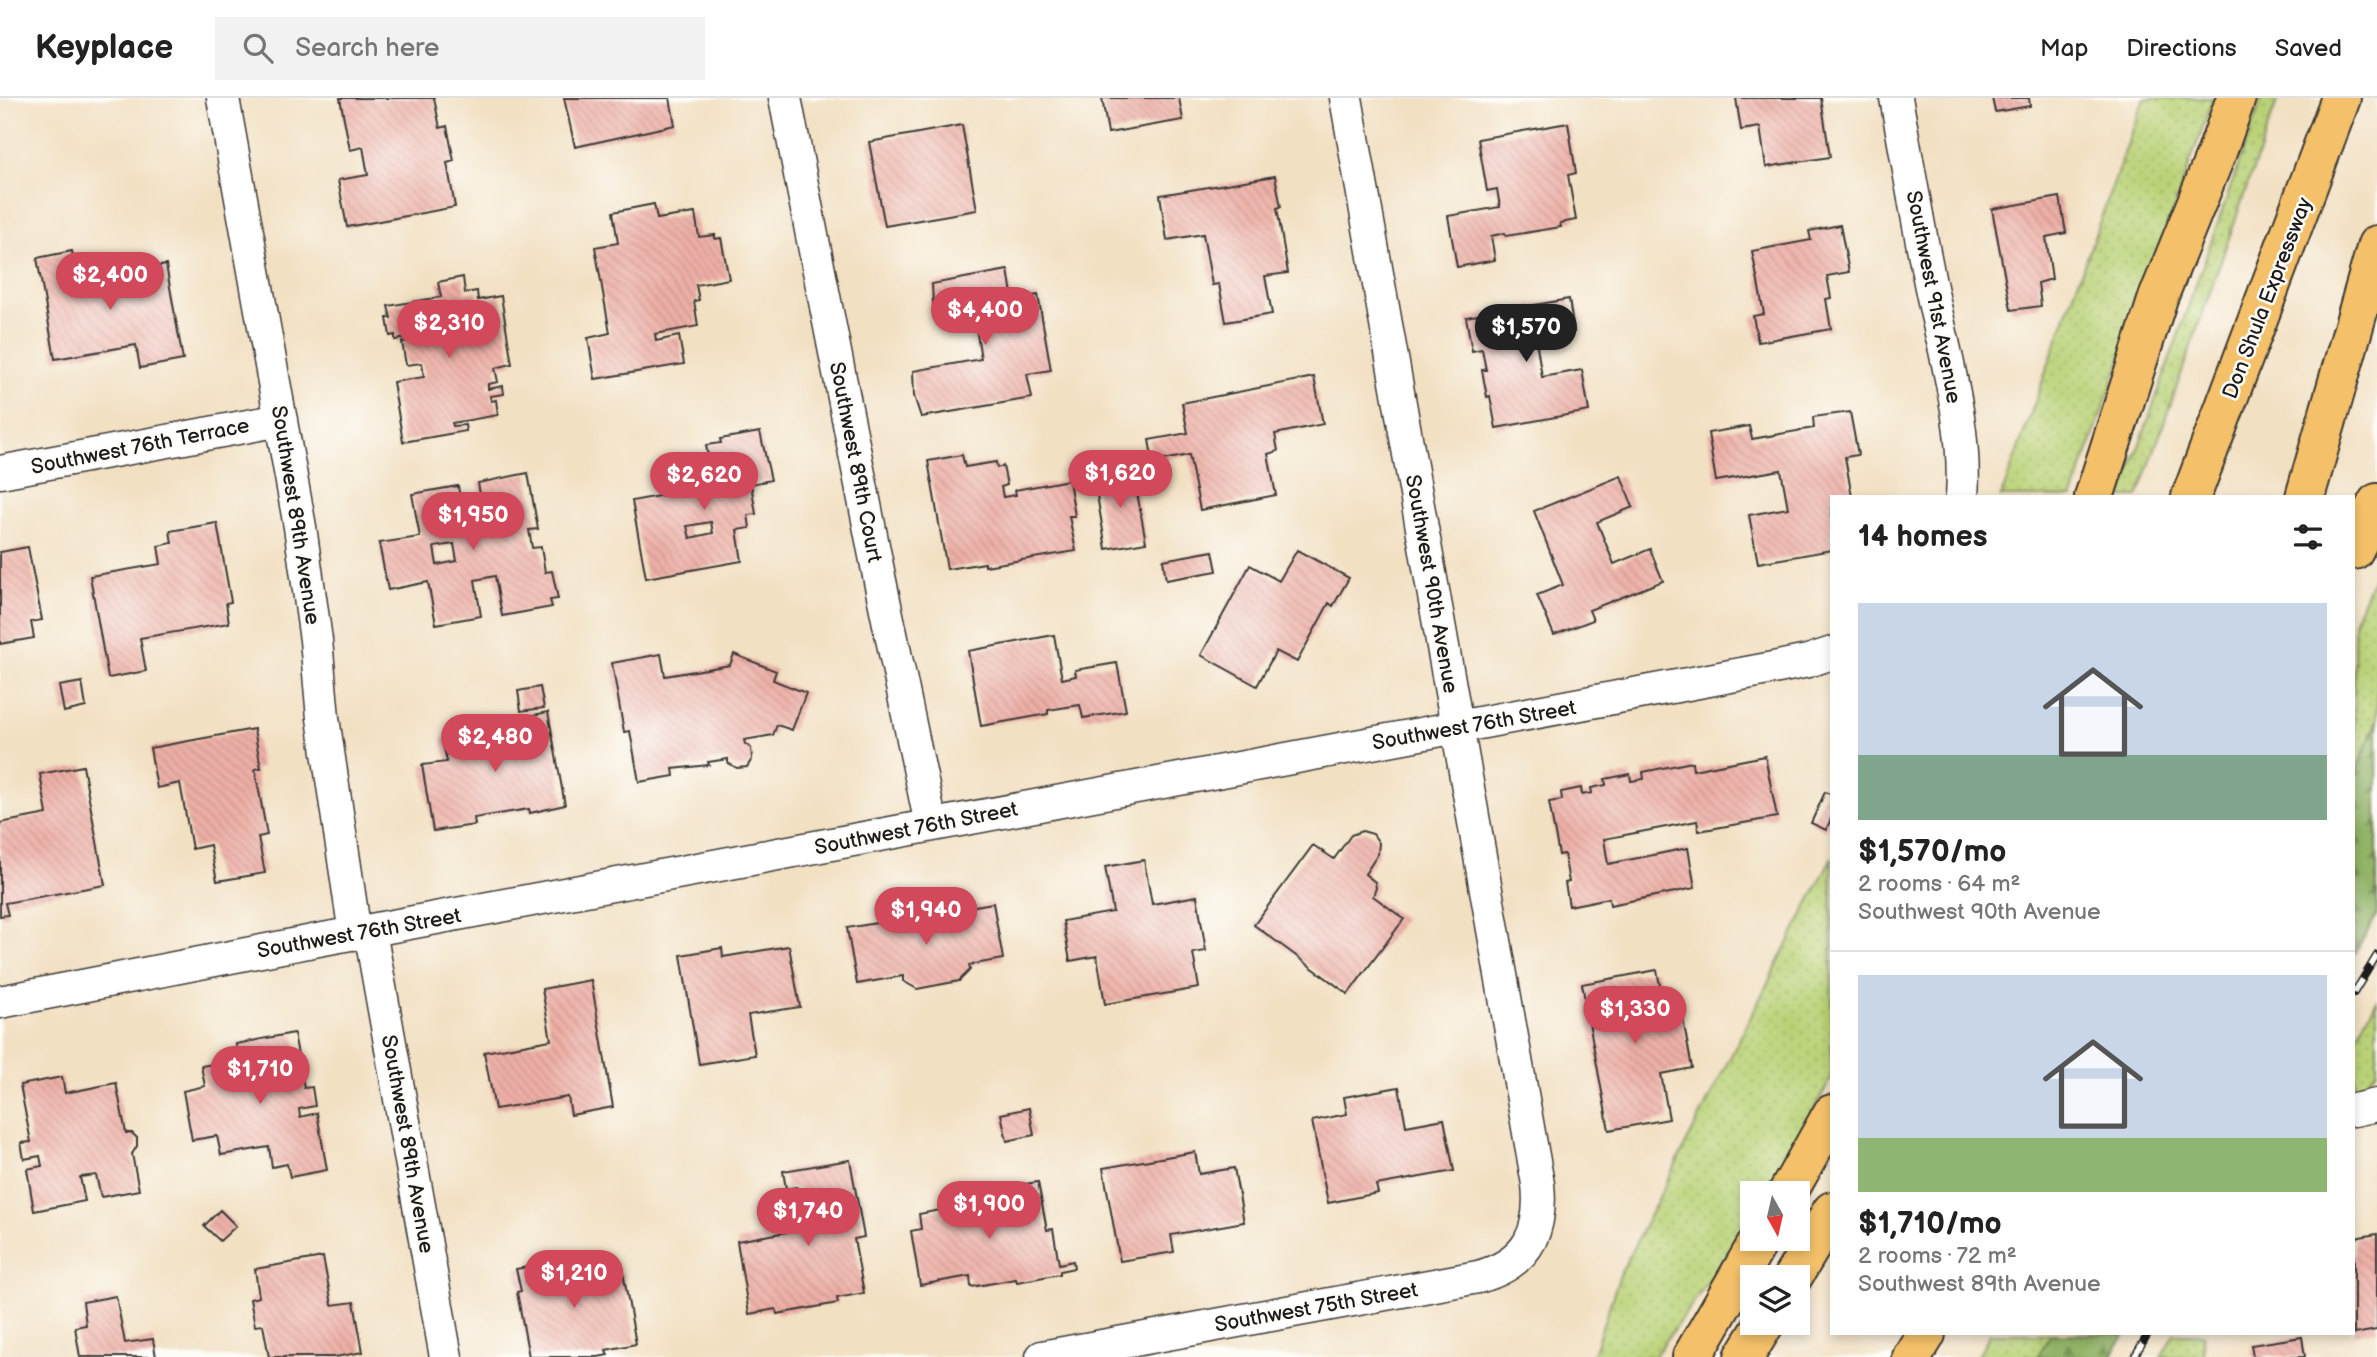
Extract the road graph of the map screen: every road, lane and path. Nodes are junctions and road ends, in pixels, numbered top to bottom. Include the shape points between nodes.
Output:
1 (223, 98) edge
2 (785, 98) edge
3 (1346, 98) edge
4 (1896, 98) edge
5 (2235, 98) edge
6 (2341, 98) edge
7 (2377, 245) edge
8 (281, 420) junction
9 (0, 472) edge
10 (1962, 495) edge
11 (2095, 495) edge
12 (2192, 495) edge
13 (2306, 495) edge
14 (2377, 503) edge
15 (2355, 548) edge
16 (1830, 654) edge
17 (1457, 728) junction
18 (931, 825) junction
19 (363, 932) junction
20 (0, 1002) edge
21 (2377, 1105) edge
22 (2355, 1110) edge
23 (1830, 1118) edge
24 (1794, 1181) edge
25 (1830, 1214) edge
26 (1534, 1235) joint
27 (1753, 1251) edge
28 (1800, 1265) edge
29 (1758, 1335) edge
30 (1925, 1335) edge
31 (446, 1357) edge
32 (1042, 1357) edge
33 (1692, 1357) edge
34 (1744, 1357) edge
35 (1913, 1357) edge

1 - 8 street, Southwest 89th Avenue
2 - 18 street, Southwest 89th Court
3 - 17 street, Southwest 90th Avenue
4 - 10 street, Southwest 91st Avenue via 1960,424
5 - 11 highway via 2158,298
6 - 12 highway, Don Shula Expressway
7 - 13 highway
8 - 9 street, Southwest 76th Terrace
8 - 19 street, Southwest 89th Avenue via 308,577 323,718
14 - 15 highway
16 - 17 street, Southwest 76th Street via 1768,670
17 - 18 street, Southwest 76th Street
17 - 26 street, Southwest 90th Avenue via 1538,1184
18 - 19 street, Southwest 76th Street
19 - 20 street, Southwest 76th Street
19 - 31 street, Southwest 89th Avenue
21 - 22 street
23 - 24 highway
25 - 28 highway
26 - 32 street, Southwest 75th Street via 1512,1262 1478,1277
27 - 33 highway
29 - 34 highway
30 - 35 highway

